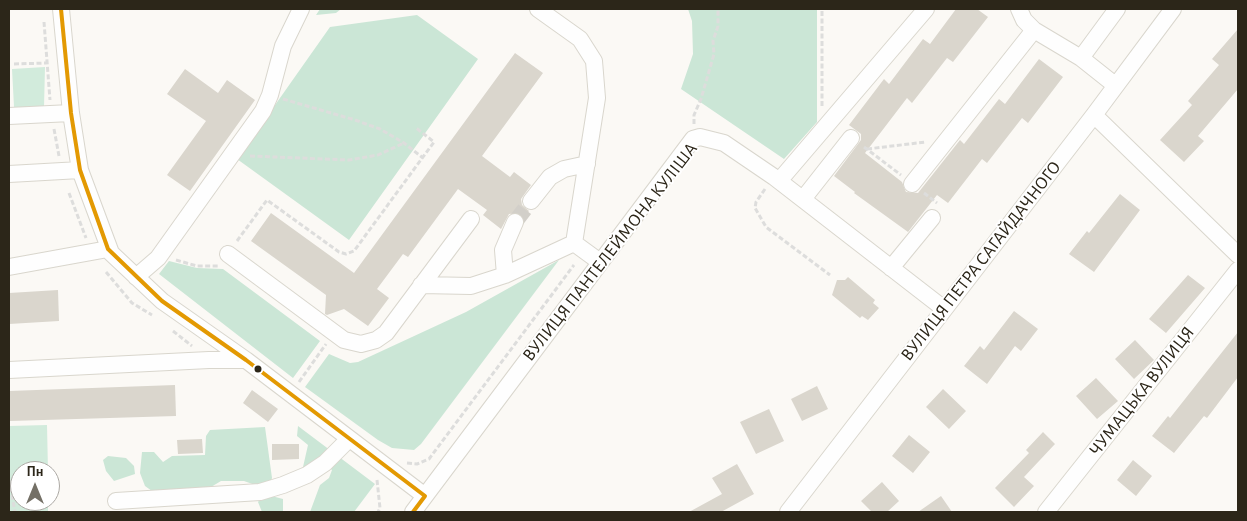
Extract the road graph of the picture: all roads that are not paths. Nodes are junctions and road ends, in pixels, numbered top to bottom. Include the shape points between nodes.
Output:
1 (61, 9) edge
2 (301, 9) edge
3 (538, 9) edge
4 (926, 9) edge
5 (1019, 9) edge
6 (1117, 9) edge
7 (1173, 9) edge
8 (1034, 30) junction
9 (1081, 58) junction
10 (1115, 85) junction
11 (71, 113) junction
12 (1094, 115) junction
13 (9, 116) edge
14 (851, 138) dead end
15 (587, 164) junction
16 (80, 170) junction
17 (9, 174) edge
18 (777, 179) junction
19 (912, 184) dead end
20 (803, 199) junction
21 (530, 201) tunnel mouth
22 (932, 218) dead end
23 (471, 219) dead end
24 (515, 222) tunnel mouth
25 (574, 244) junction
26 (108, 250) junction
27 (1238, 255) edge
28 (233, 257) road end
29 (600, 262) junction
30 (9, 266) edge
31 (891, 268) junction
32 (1238, 270) edge
33 (505, 275) junction
34 (136, 277) junction
35 (422, 285) junction
36 (944, 308) junction
37 (246, 360) junction
38 (9, 370) edge
39 (349, 438) junction
40 (425, 496) junction
41 (116, 501) dead end
42 (413, 512) edge
43 (788, 512) edge
44 (1046, 512) edge

1 - 11 street
2 - 34 street via 283,46 263,111 163,252
3 - 15 street via 580,39 594,62 597,98
4 - 18 street via 822,132
5 - 8 street
6 - 9 street
7 - 10 street, ВУЛИЦЯ ПЕТРА САГАЙДАЧНОГО
8 - 9 street
8 - 19 street
9 - 10 street
10 - 12 street, ВУЛИЦЯ ПЕТРА САГАЙДАЧНОГО
11 - 13 street
11 - 16 street
12 - 27 street
12 - 36 street, ВУЛИЦЯ ПЕТРА САГАЙДАЧНОГО
14 - 20 street
15 - 21 street via 550,176
15 - 25 street
16 - 17 street
16 - 26 street
18 - 20 street, ВУЛИЦЯ ПАНТЕЛЕЙМОНА КУЛІША
18 - 29 street, ВУЛИЦЯ ПАНТЕЛЕЙМОНА КУЛІША via 724,143 710,138 693,139
20 - 31 street, ВУЛИЦЯ ПАНТЕЛЕЙМОНА КУЛІША
22 - 31 street
23 - 35 street
24 - 33 street via 503,250
25 - 29 street
25 - 33 street
26 - 30 street
26 - 34 street
28 - 35 street via 344,340 361,344 386,333
29 - 40 street, ВУЛИЦЯ ПАНТЕЛЕЙМОНА КУЛІША
31 - 36 street, ВУЛИЦЯ ПАНТЕЛЕЙМОНА КУЛІША
32 - 44 street, ЧУМАЦЬКА ВУЛИЦЯ
33 - 35 street via 472,286
34 - 37 street via 162,301
36 - 43 street, ВУЛИЦЯ ПЕТРА САГАЙДАЧНОГО
37 - 38 street
37 - 39 street
39 - 40 street
39 - 41 street via 325,463 307,475 260,492
40 - 42 street, ВУЛИЦЯ ПАНТЕЛЕЙМОНА КУЛІША

